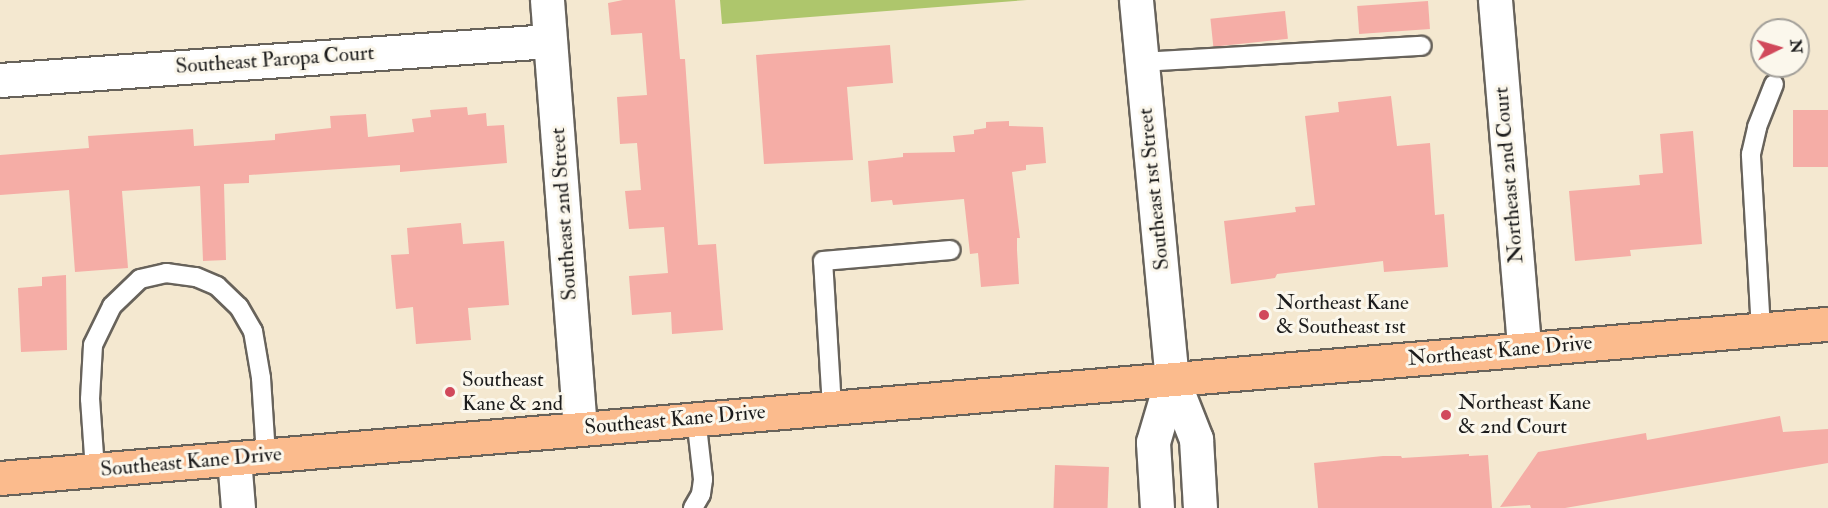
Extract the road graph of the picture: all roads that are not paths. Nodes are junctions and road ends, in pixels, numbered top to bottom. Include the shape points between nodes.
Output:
1 (547, 0) edge
2 (1136, 0) edge
3 (1495, 0) edge
4 (550, 40) junction
5 (1422, 46) dead end
6 (1141, 62) junction
7 (0, 80) edge
8 (1774, 84) dead end
9 (951, 250) dead end
10 (1828, 324) edge
11 (1761, 330) junction
12 (1524, 349) junction
13 (1172, 378) junction
14 (832, 407) junction
15 (696, 418) junction
16 (580, 428) junction
17 (250, 457) junction
18 (95, 470) junction
19 (0, 478) edge
20 (238, 508) edge
21 (693, 508) edge
22 (1157, 508) edge
23 (1200, 508) edge

1 - 4 street, Southeast 2nd Street
2 - 6 street, Southeast 1st Street
3 - 12 street, Northeast 2nd Court
4 - 7 street, Southeast Paropa Court
4 - 16 street, Southeast 2nd Street
5 - 6 lane
6 - 13 street, Southeast 1st Street
8 - 11 lane via 1756,127 1751,154
9 - 14 lane via 823,261
10 - 11 main road, Northeast Kane Drive
11 - 12 main road, Northeast Kane Drive
12 - 13 main road, Northeast Kane Drive
13 - 14 main road, Southeast Kane Drive
13 - 22 street, Southeast 1st Street via 1153,442
13 - 23 street, Southeast 1st Street via 1196,439
14 - 15 main road, Southeast Kane Drive
15 - 16 main road, Southeast Kane Drive
15 - 21 lane via 703,479
16 - 17 main road, Southeast Kane Drive
17 - 18 main road, Southeast Kane Drive
17 - 18 lane via 261,378 253,331 239,307 217,286 196,277 166,273 140,279 112,306 93,345 90,399
17 - 20 street
18 - 19 main road, Southeast Kane Drive

